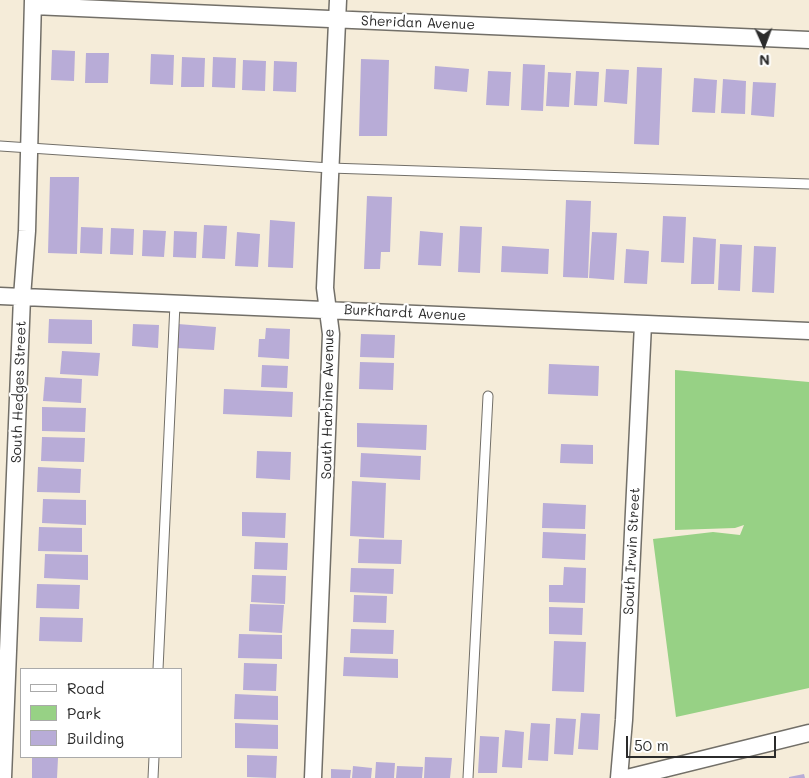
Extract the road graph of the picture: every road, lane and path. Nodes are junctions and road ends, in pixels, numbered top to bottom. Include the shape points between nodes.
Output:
1 (338, 0) edge
2 (33, 3) edge
3 (338, 20) junction
4 (809, 40) edge
5 (0, 146) edge
6 (28, 147) junction
7 (330, 168) junction
8 (809, 184) edge
9 (0, 296) edge
10 (22, 297) junction
11 (175, 304) junction
12 (328, 310) junction
13 (642, 324) junction
14 (809, 331) edge
15 (488, 396) dead end
16 (158, 668) edge
17 (809, 733) edge
18 (154, 758) edge
19 (2, 772) edge
20 (153, 778) edge
21 (313, 778) edge
22 (468, 778) edge
23 (619, 778) edge
24 (627, 778) edge

1 - 3 street, South Harbine Avenue
2 - 3 street, Sheridan Avenue
2 - 6 street, South Hedges Street
3 - 4 street, Sheridan Avenue
3 - 7 street, South Harbine Avenue
5 - 6 lane
6 - 7 lane
6 - 10 street, South Hedges Street
7 - 8 lane
7 - 12 street, South Harbine Avenue via 325,288
9 - 10 street, Burkhardt Avenue
10 - 11 street, Burkhardt Avenue
10 - 19 street, South Hedges Street
11 - 12 street, Burkhardt Avenue
11 - 16 lane
12 - 13 street, Burkhardt Avenue
12 - 21 street, South Harbine Avenue via 332,334
13 - 14 street, Burkhardt Avenue
13 - 23 street, South Irwin Street
15 - 22 lane
17 - 24 street
18 - 20 lane

